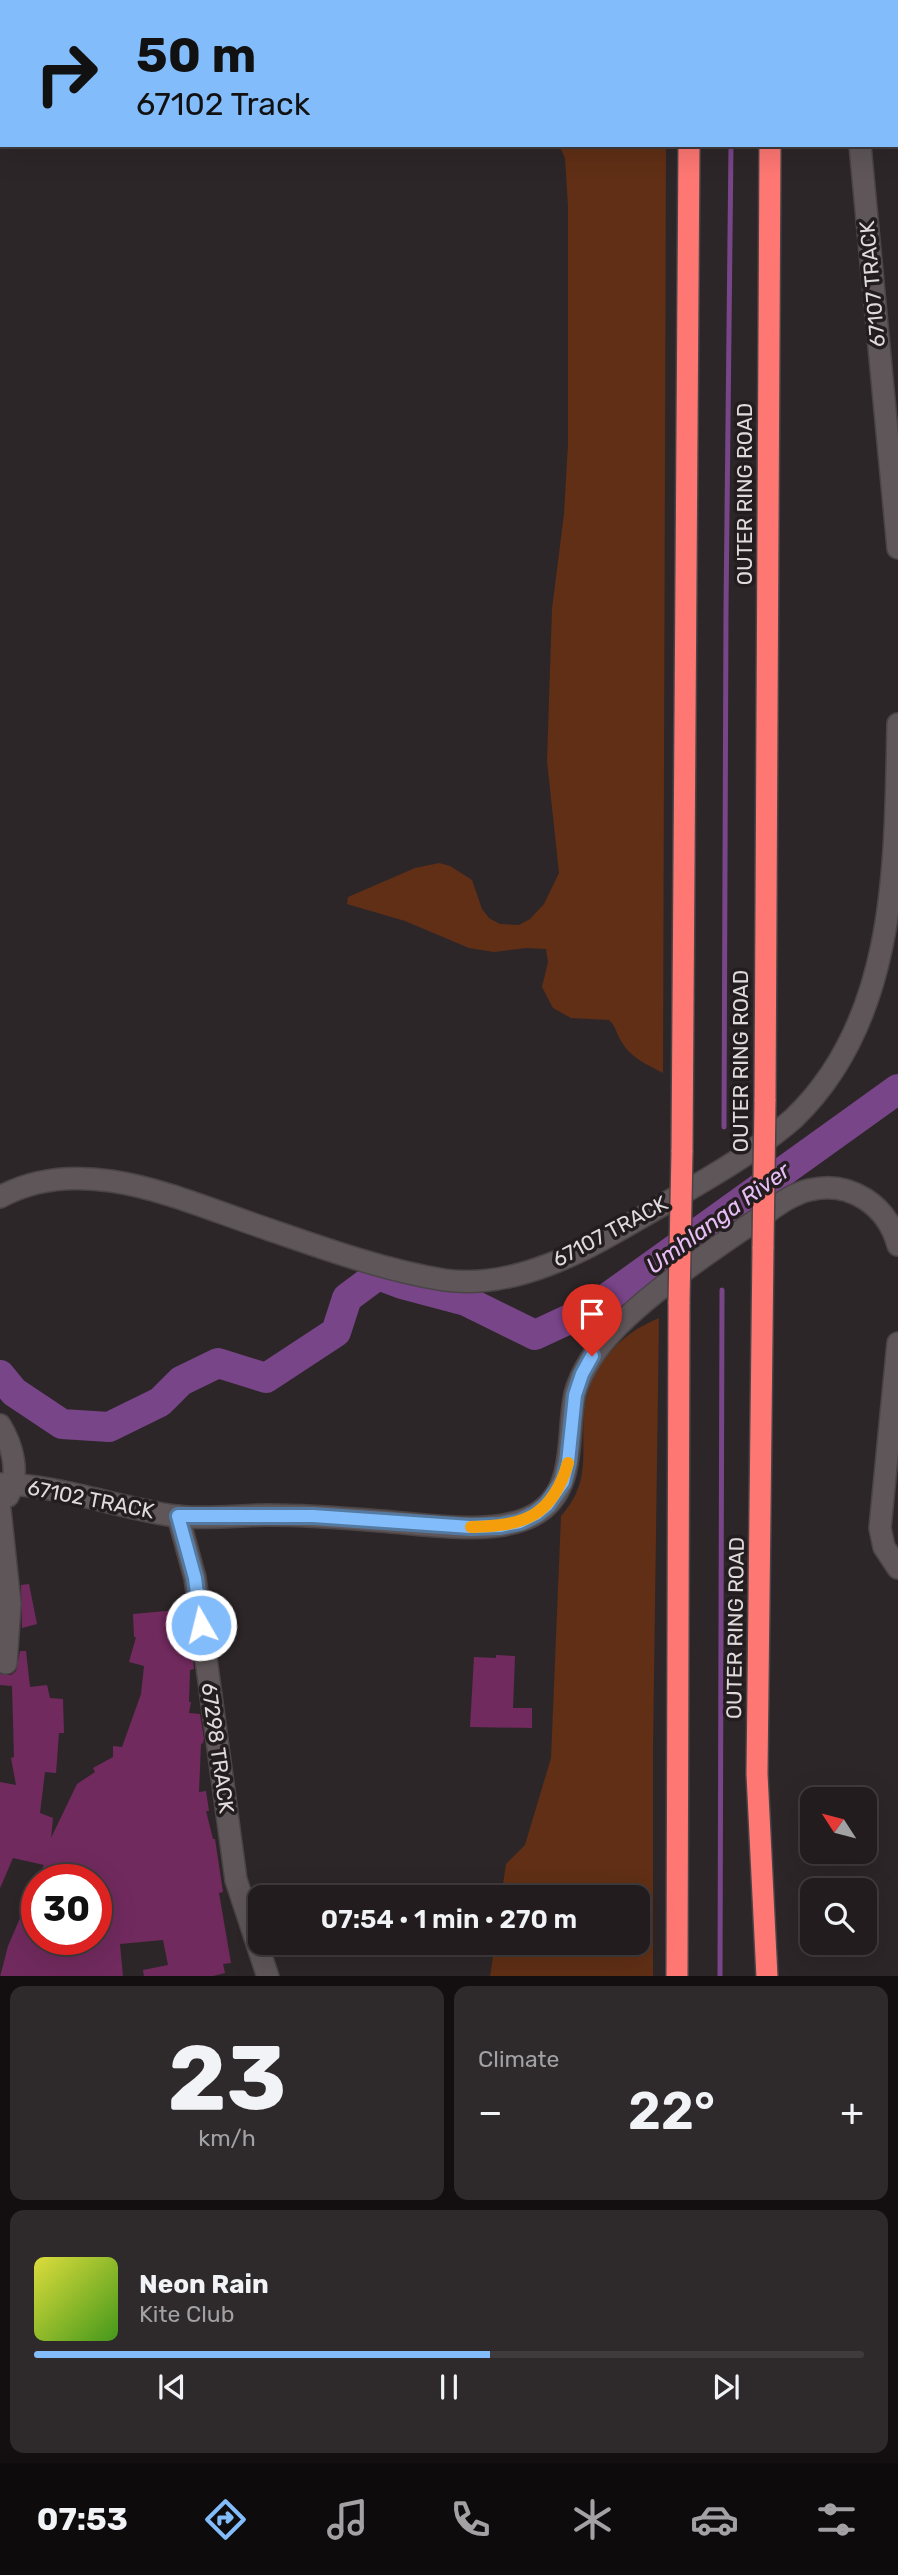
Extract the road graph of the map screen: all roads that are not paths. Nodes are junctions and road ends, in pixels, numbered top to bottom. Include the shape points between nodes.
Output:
1 (690, 147) edge
2 (770, 147) edge
3 (860, 147) edge
4 (898, 548) edge
5 (898, 724) edge
6 (0, 1197) edge
7 (898, 1245) edge
8 (671, 1295) junction
9 (898, 1343) edge
10 (1, 1426) edge
11 (7, 1484) edge
12 (0, 1510) edge
13 (178, 1516) junction
14 (898, 1569) edge
15 (6, 1663) dead end
16 (268, 1976) edge
17 (677, 1976) edge
18 (767, 1976) edge

1 - 8 highway, bridge via 682,1152
2 - 18 highway, OUTER RING ROAD, bridge via 757,1774
3 - 4 street, 67107 TRACK
5 - 6 street, 67107 TRACK via 887,956 854,1046 794,1118 727,1167 629,1224 553,1263 480,1282 407,1272 324,1249 176,1197 107,1181 41,1181
7 - 8 street, 67102 TRACK via 888,1221 867,1200 844,1189 812,1189 789,1197
8 - 13 street, 67102 TRACK via 625,1319 592,1356 575,1395 563,1482 547,1505 520,1522 470,1527 321,1517
8 - 17 highway
9 - 14 street via 880,1528 884,1547
10 - 11 street via 13,1460
11 - 12 street
11 - 13 street, 67102 TRACK
12 - 15 street via 10,1592
13 - 16 street, 67298 TRACK via 195,1578 236,1880

